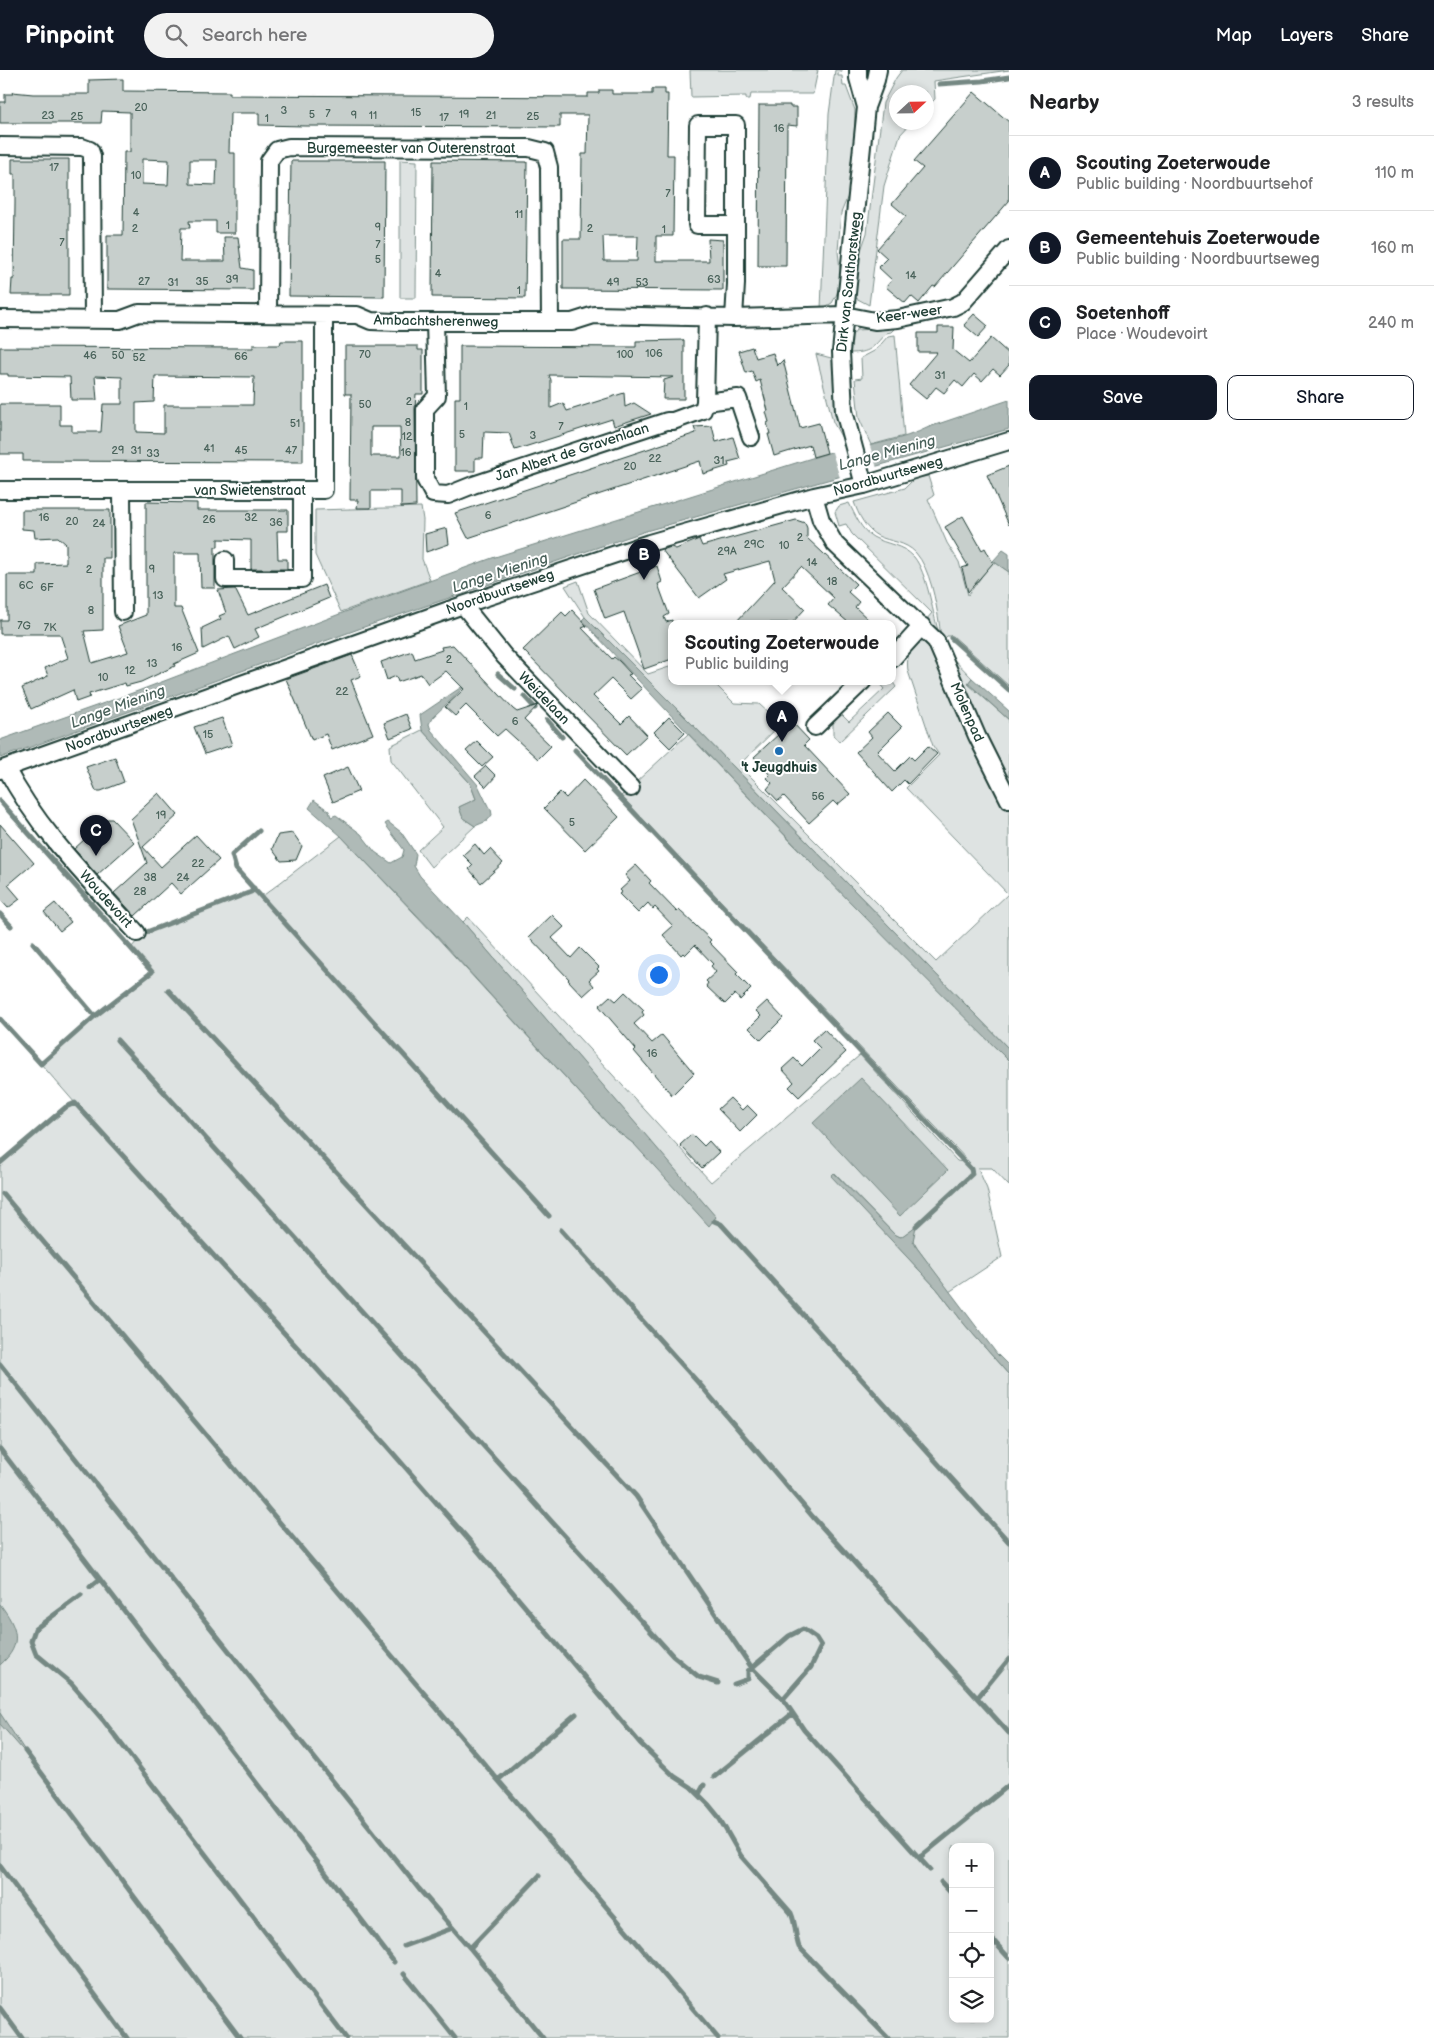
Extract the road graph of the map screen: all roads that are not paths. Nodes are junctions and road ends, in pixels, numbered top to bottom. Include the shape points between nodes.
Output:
1 (858, 70) edge
2 (878, 70) edge
3 (866, 107) junction
4 (0, 146) edge
5 (735, 225) junction
6 (1009, 249) edge
7 (268, 314) junction
8 (324, 315) junction
9 (844, 315) junction
10 (708, 316) junction
11 (734, 318) junction
12 (0, 319) edge
13 (93, 320) junction
14 (435, 322) junction
15 (550, 322) junction
16 (705, 402) junction
17 (751, 437) dead end
18 (1009, 441) edge
19 (863, 481) junction
20 (0, 490) edge
21 (122, 490) junction
22 (302, 491) junction
23 (814, 496) junction
24 (225, 560) dead end
25 (463, 604) junction
26 (123, 612) dead end
27 (922, 626) junction
28 (896, 655) edge
29 (859, 685) edge
30 (815, 727) dead end
31 (3, 769) edge
32 (631, 788) dead end
33 (1009, 800) edge
34 (137, 932) dead end

1 - 3 street, Dirk van Santhorstweg
2 - 3 street, Dirk van Santhorstweg
3 - 9 street, Dirk van Santhorstweg
4 - 13 street via 82,147 90,150
5 - 5 street via 736,124 698,124 697,225
5 - 11 street
6 - 9 street, Keer-weer via 963,302 953,307 875,321
7 - 8 street, Ambachtsherenweg
7 - 13 street, Ambachtsherenweg via 139,313 120,320
7 - 15 street, Burgemeester van Outerenstraat via 269,161 277,150 289,147 529,148 545,152 549,167
8 - 14 street, Ambachtsherenweg via 357,315 371,321
8 - 22 street, van Swietenstraat via 324,490
9 - 11 street, Ambachtsherenweg
9 - 19 street, Dirk van Santhorstweg via 841,352 844,411
10 - 11 street, Ambachtsherenweg
10 - 15 street, Ambachtsherenweg via 594,315 572,322
10 - 16 street
12 - 13 street, Ambachtsherenweg
14 - 15 street, Ambachtsherenweg
14 - 16 street, Jan Albert de Gravenlaan via 437,396 426,409 426,479 433,494 448,495 673,421 703,410
16 - 17 street via 738,398
18 - 19 street, Noordbuurtseweg
19 - 23 street, Noordbuurtseweg
20 - 21 street, van Swietenstraat
21 - 22 street, van Swietenstraat
21 - 26 street
22 - 24 street via 302,579 225,579
23 - 25 street, Noordbuurtseweg via 649,543
23 - 27 street, Molenpad via 821,520 835,544
25 - 31 street, Noordbuurtseweg
25 - 32 street, Weidelaan via 504,656
27 - 28 street
27 - 33 street, Molenpad via 936,641
29 - 30 street
31 - 34 street, Woudevoirt via 67,856

